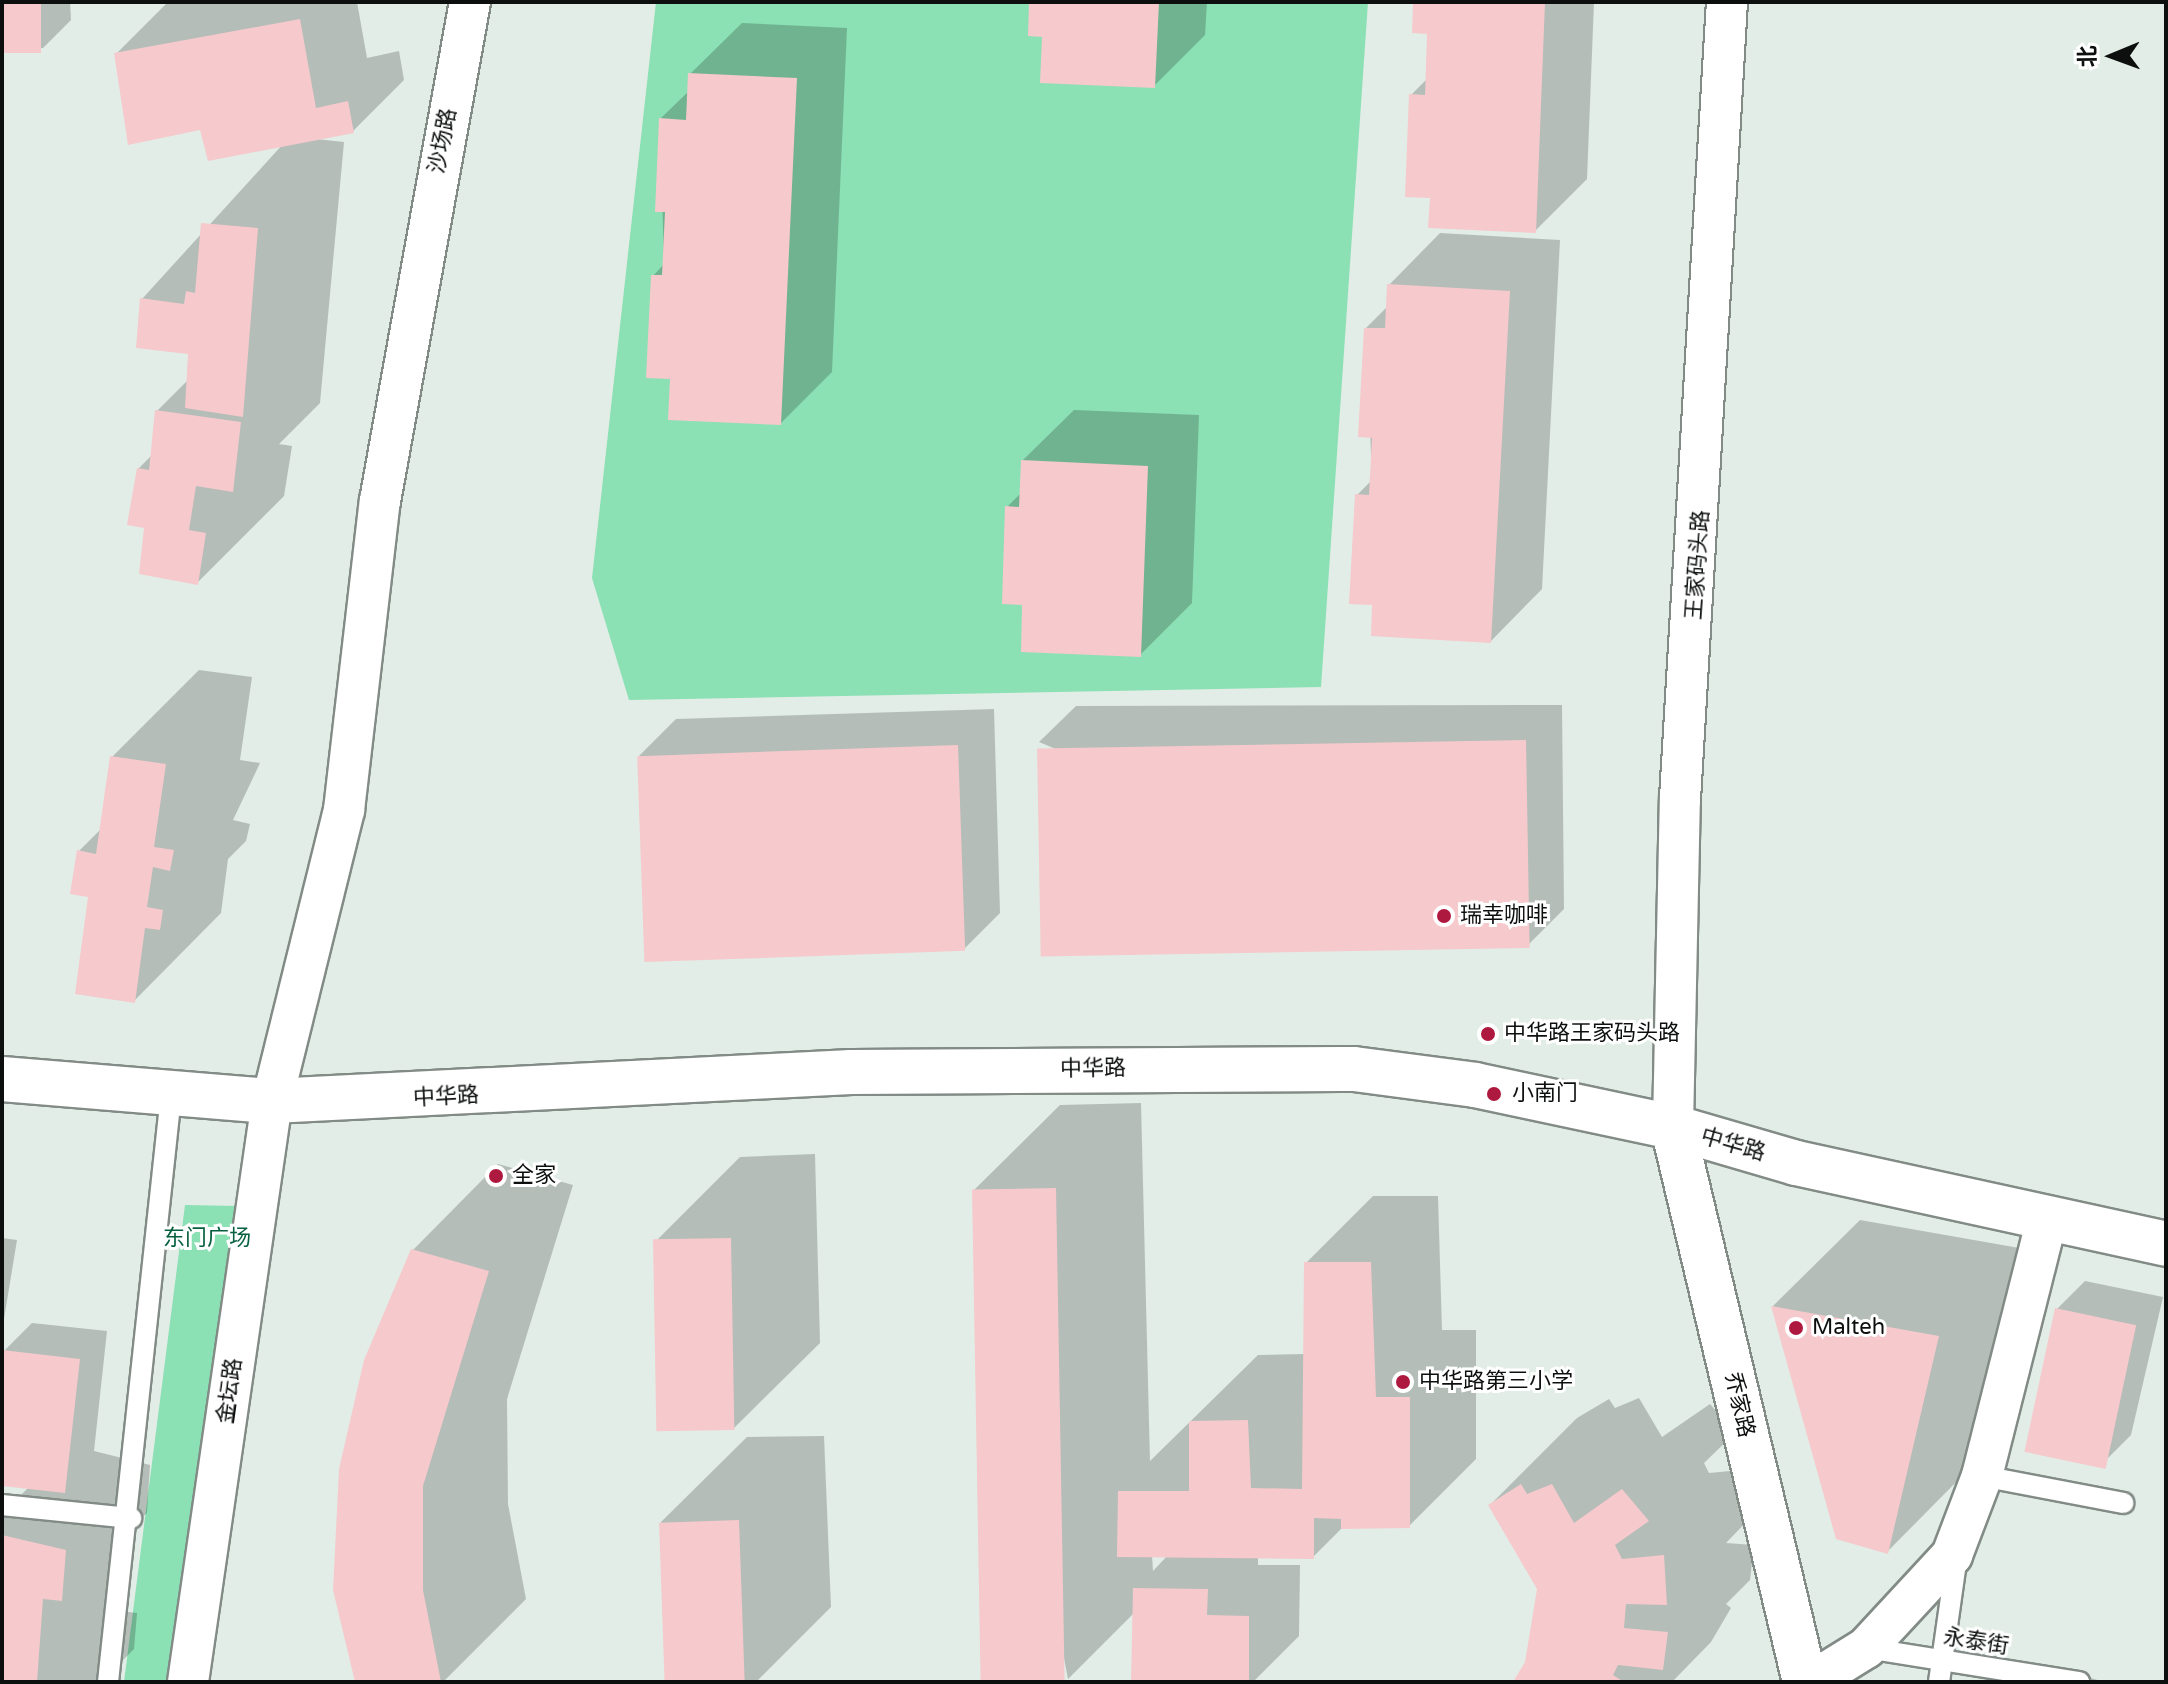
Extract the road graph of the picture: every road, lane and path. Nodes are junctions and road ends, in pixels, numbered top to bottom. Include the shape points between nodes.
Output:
1 (470, 2) edge
2 (1727, 2) edge
3 (2, 1079) edge
4 (171, 1095) junction
5 (272, 1101) junction
6 (1673, 1127) junction
7 (2047, 1219) junction
8 (2166, 1244) edge
9 (1982, 1476) junction
10 (2123, 1503) dead end
11 (2, 1505) edge
12 (131, 1518) junction
13 (1958, 1540) junction
14 (1866, 1648) junction
15 (1947, 1662) junction
16 (108, 1682) edge
17 (188, 1682) edge
18 (1805, 1682) edge
19 (1811, 1682) edge
20 (1939, 1682) edge
21 (2079, 1682) edge

1 - 5 street, 沙场路 via 380,501 344,810
2 - 6 street, 王家码头路 via 1680,799
3 - 4 street, 中华路
4 - 5 street, 中华路
4 - 12 lane
5 - 6 street, 中华路 via 851,1072 1354,1069 1475,1085
5 - 17 street, 金坛路
6 - 7 street, 中华路
6 - 18 street, 乔家路
7 - 8 street, 中华路
7 - 9 street
9 - 10 lane
9 - 13 street
11 - 12 lane
12 - 16 lane
13 - 14 street
13 - 15 lane
14 - 15 lane, 永泰街
14 - 19 street
15 - 20 lane
15 - 21 lane, 永泰街

